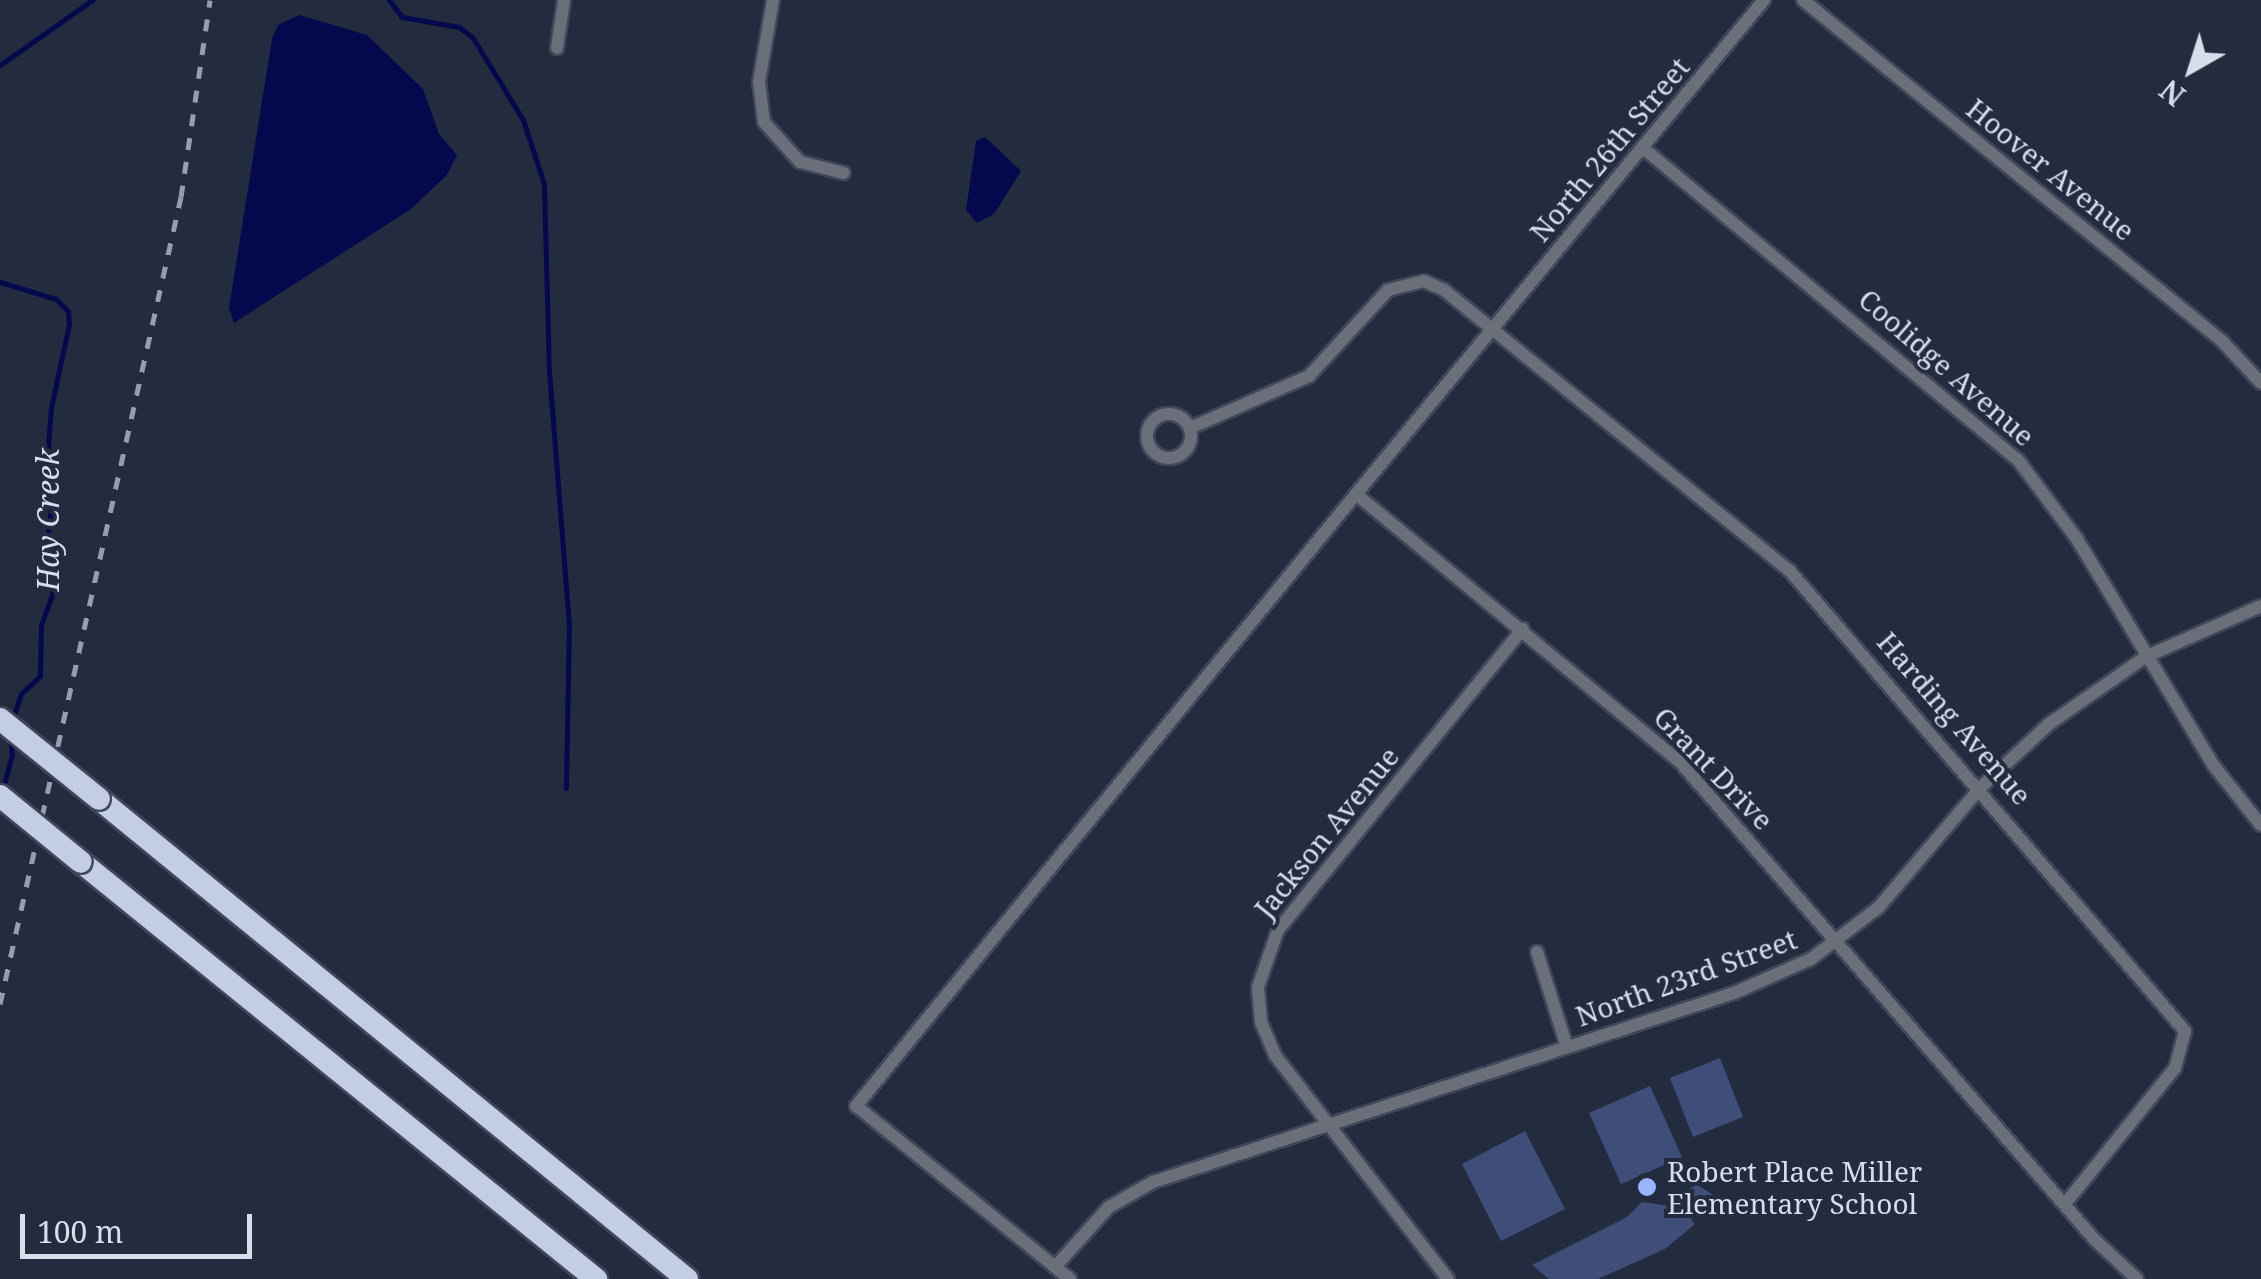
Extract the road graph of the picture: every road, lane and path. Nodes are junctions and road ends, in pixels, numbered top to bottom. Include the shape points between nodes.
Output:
1 (564, 0) edge
2 (773, 0) edge
3 (1764, 0) edge
4 (1804, 0) edge
5 (557, 48) dead end
6 (1642, 148) junction
7 (844, 173) dead end
8 (1493, 329) junction
9 (2261, 383) edge
10 (1190, 428) dead end
11 (1356, 494) junction
12 (2261, 606) edge
13 (1523, 629) junction
14 (2147, 656) junction
15 (0, 719) edge
16 (1981, 787) junction
17 (0, 796) edge
18 (2261, 826) edge
19 (1838, 942) junction
20 (1538, 952) dead end
21 (1567, 1047) junction
22 (1328, 1124) junction
23 (2065, 1204) junction
24 (1055, 1267) junction
25 (596, 1279) edge
26 (687, 1279) edge
27 (1070, 1279) edge
28 (1448, 1279) edge
29 (2137, 1279) edge

1 - 5 street
2 - 7 street via 759,82 764,122 800,162
3 - 6 street, North 26th Street
4 - 9 street, Hoover Avenue via 2222,341
6 - 8 street, North 26th Street
6 - 14 street, Coolidge Avenue via 2018,460 2068,526
8 - 10 street, Harding Avenue via 1435,285 1399,283 1310,376
8 - 11 street
8 - 16 street, Harding Avenue via 1808,588
11 - 13 street, Grant Drive
11 - 24 street via 856,1106
12 - 14 street, North 23rd Street
13 - 19 street, Grant Drive via 1680,762
13 - 22 street, Jackson Avenue via 1268,948 1258,987 1261,1022 1275,1055
14 - 16 street, North 23rd Street via 2049,724
14 - 18 street, Coolidge Avenue via 2214,766
15 - 26 highway, bridge
16 - 19 street, North 23rd Street via 1891,895
16 - 23 street, Harding Avenue via 2185,1031 2181,1060
17 - 25 highway, bridge
19 - 21 street, North 23rd Street via 1763,982
19 - 23 street, Grant Drive
20 - 21 street
21 - 22 street, North 23rd Street
22 - 24 street, North 23rd Street via 1138,1189 1097,1218
22 - 28 street, Jackson Avenue
23 - 29 street, Grant Drive
24 - 27 street

